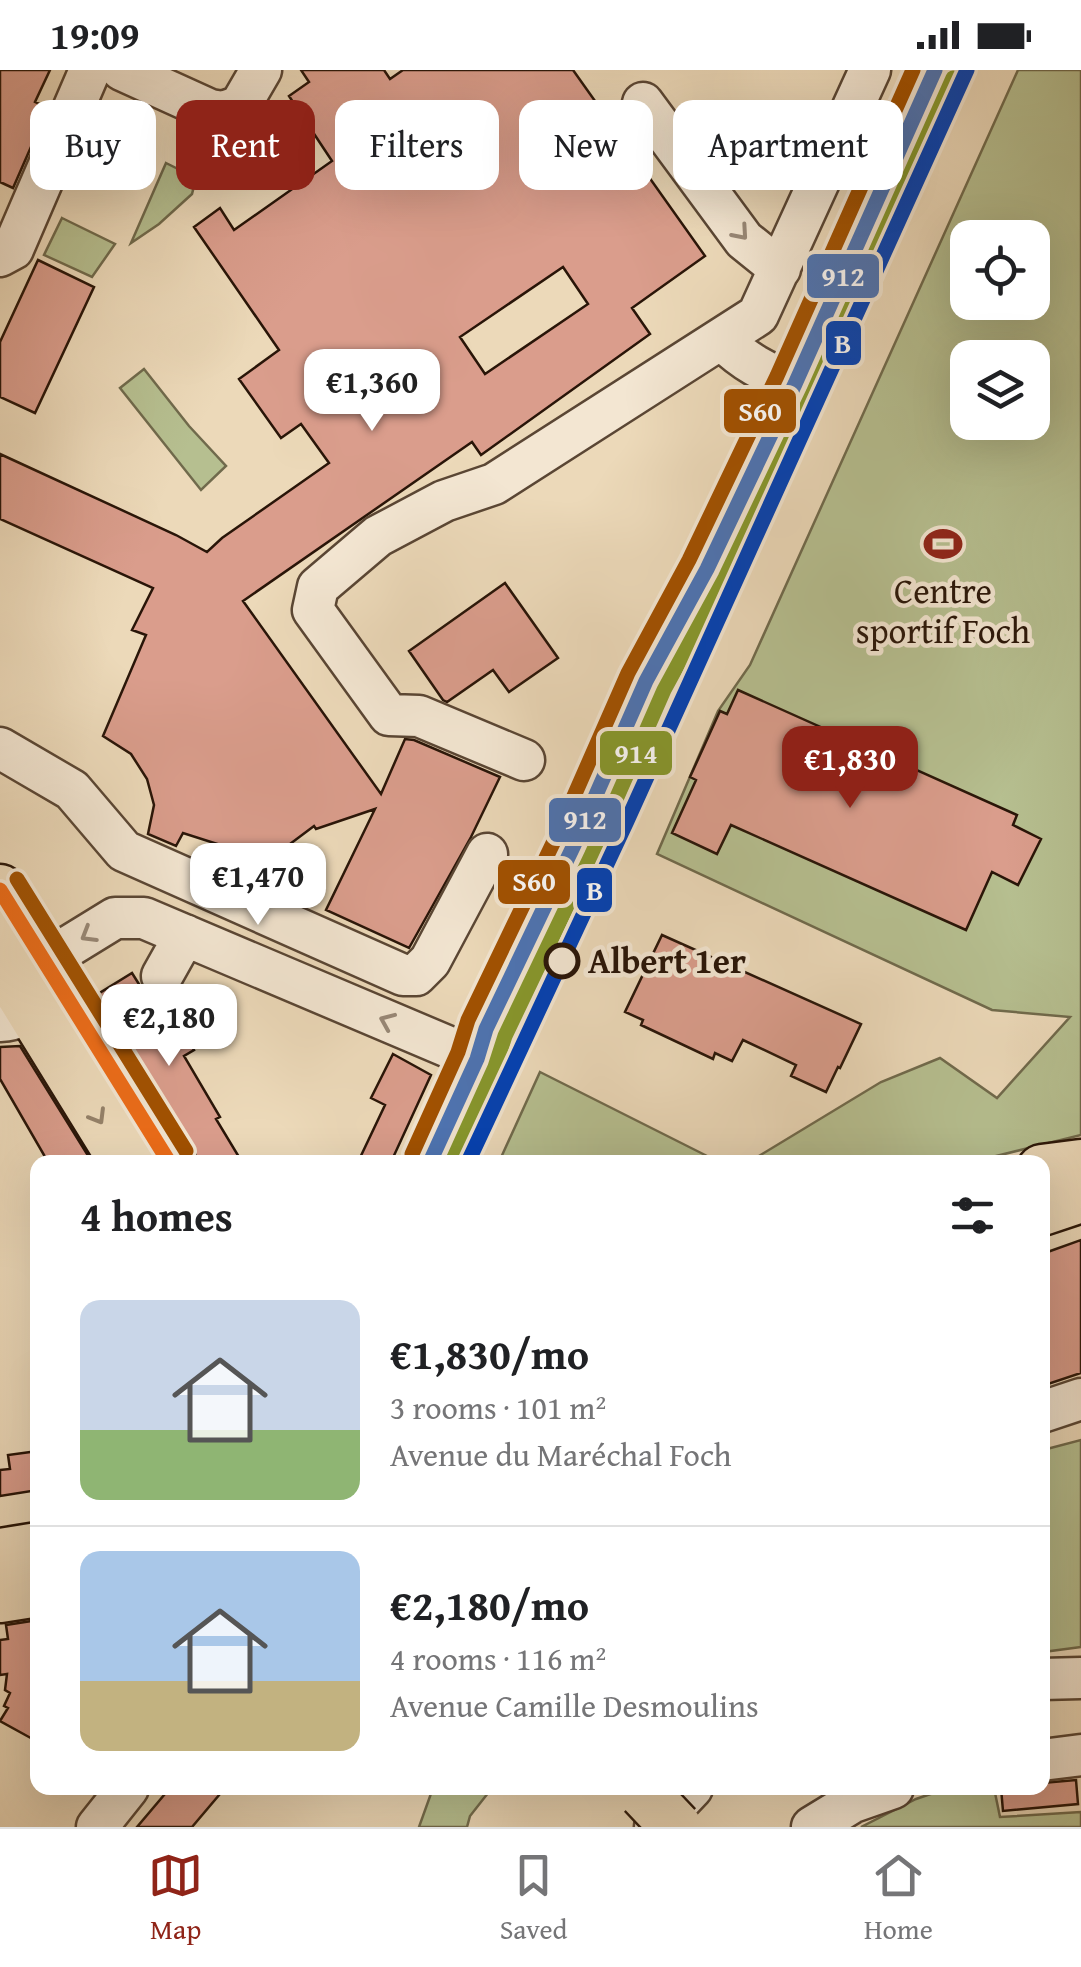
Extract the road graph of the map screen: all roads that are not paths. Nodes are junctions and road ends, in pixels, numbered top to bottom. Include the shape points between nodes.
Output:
1 (90, 70) edge
2 (122, 70) edge
3 (261, 70) edge
4 (870, 70) edge
5 (935, 70) edge
6 (653, 116) edge
7 (0, 256) edge
8 (780, 268) junction
9 (721, 339) junction
10 (796, 384) junction
11 (0, 748) edge
12 (524, 760) dead end
13 (487, 854) dead end
14 (0, 890) edge
15 (185, 935) junction
16 (22, 960) edge
17 (162, 976) dead end
18 (16, 1016) edge
19 (477, 1059) junction
20 (120, 1155) edge
21 (165, 1155) edge
22 (433, 1155) edge
23 (1081, 1165) edge
24 (1050, 1169) edge
25 (1081, 1176) edge
26 (1050, 1183) edge
27 (1081, 1197) edge
28 (1050, 1205) edge
29 (1081, 1399) edge
30 (1050, 1409) edge
31 (30, 1527) edge
32 (0, 1531) edge
33 (30, 1549) edge
34 (0, 1554) edge
35 (30, 1566) edge
36 (0, 1570) edge
37 (30, 1593) edge
38 (0, 1597) edge
39 (1081, 1678) edge
40 (1050, 1679) edge
41 (1081, 1754) edge
42 (1050, 1759) edge
43 (122, 1795) edge
44 (645, 1795) edge
45 (686, 1795) edge
46 (873, 1795) edge
47 (97, 1827) edge
48 (656, 1827) edge
49 (676, 1827) edge
50 (812, 1827) edge

1 - 7 street via 13,249
2 - 3 street via 222,112 240,106
4 - 8 street
5 - 10 main road
6 -> 8 street via 744,240
8 - 9 street via 758,315
9 - 10 street via 742,360
9 - 12 street via 494,484 378,536 318,586 313,610 389,715 419,716
10 - 19 main road via 646,681
11 - 13 street via 72,790 124,850 403,975 416,975 430,961
14 - 16 main road
15 -> 16 street via 144,918 115,918
15 - 17 street
19 -> 15 street via 310,1005
16 - 18 main road
16 - 21 main road
18 -> 20 main road
19 - 22 main road
23 - 24 main road
25 - 26 main road
27 - 28 main road
29 - 30 street
31 - 32 main road
33 - 34 main road
35 - 36 main road
37 - 38 main road
39 - 40 street
41 - 42 street
43 - 47 street
44 - 49 main road, bridge
45 - 48 street
46 - 50 street

